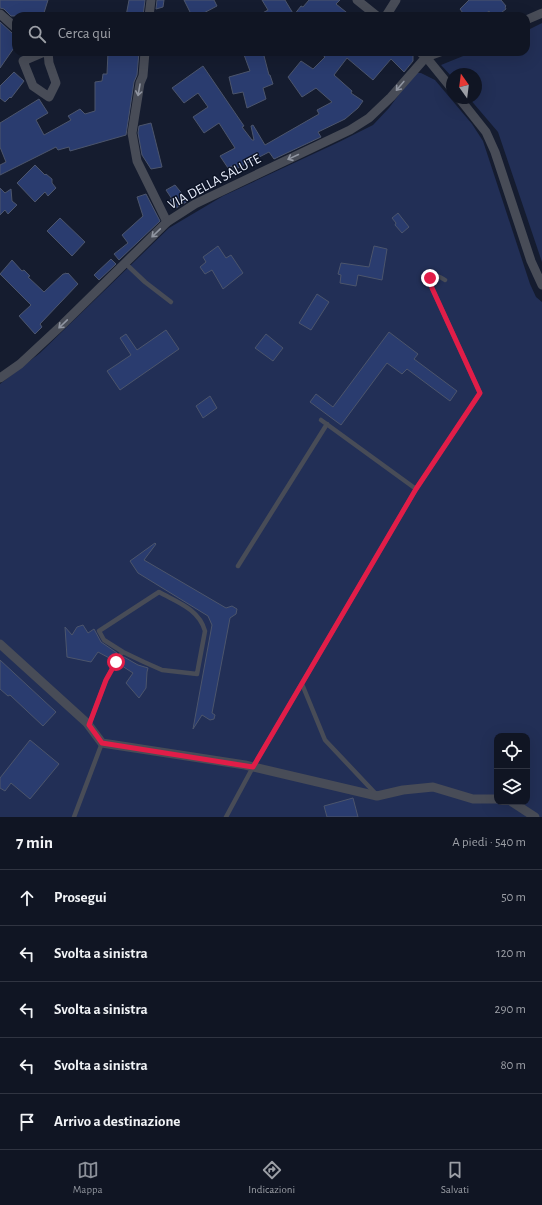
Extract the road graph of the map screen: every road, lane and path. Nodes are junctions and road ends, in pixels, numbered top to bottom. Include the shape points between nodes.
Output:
1 (151, 0) edge
2 (357, 0) edge
3 (396, 0) edge
4 (150, 12) edge
5 (372, 12) edge
6 (388, 12) edge
7 (542, 13) edge
8 (0, 14) edge
9 (530, 18) edge
10 (12, 24) edge
11 (36, 56) edge
12 (48, 56) edge
13 (145, 56) edge
14 (422, 56) edge
15 (425, 56) edge
16 (446, 82) edge
17 (464, 104) edge
18 (167, 222) junction
19 (125, 263) junction
20 (445, 280) dead end
21 (542, 285) edge
22 (172, 302) dead end
23 (0, 378) edge
24 (321, 420) dead end
25 (327, 424) junction
26 (416, 489) junction
27 (238, 566) dead end
28 (0, 644) edge
29 (122, 653) joint
30 (116, 662) dead end
31 (302, 684) junction
32 (89, 725) junction
33 (102, 743) junction
34 (253, 767) junction
35 (377, 796) junction
36 (494, 799) edge
37 (517, 805) edge
38 (74, 817) edge
39 (226, 817) edge
40 (535, 817) edge

1 - 4 street
2 - 5 street
3 - 6 street
7 - 9 street
8 - 10 street
11 - 12 street via 23,62 33,86 49,97 56,83
13 -> 18 street via 132,133 136,161
14 -> 18 street, VIA DELLA SALUTE via 391,97 363,122 195,204
15 - 16 street
17 - 21 street via 486,132 495,152 531,261
18 -> 19 street, VIA DELLA SALUTE
19 - 22 lane
19 -> 23 street, VIA DELLA SALUTE via 20,364
20 - 26 lane via 439,276 430,278 432,288 480,393
24 - 25 lane
25 - 26 lane
25 - 27 lane
26 - 31 lane
28 - 32 street
29 - 29 lane via 162,670 197,674 205,631 203,624 193,611 159,592 99,631 104,640
30 - 32 lane via 106,680
31 - 34 lane
31 - 35 lane via 325,740
32 - 33 street
33 - 34 street
33 - 38 lane
34 - 35 street
34 - 39 lane
35 - 36 street via 433,787 473,798
37 - 40 street

